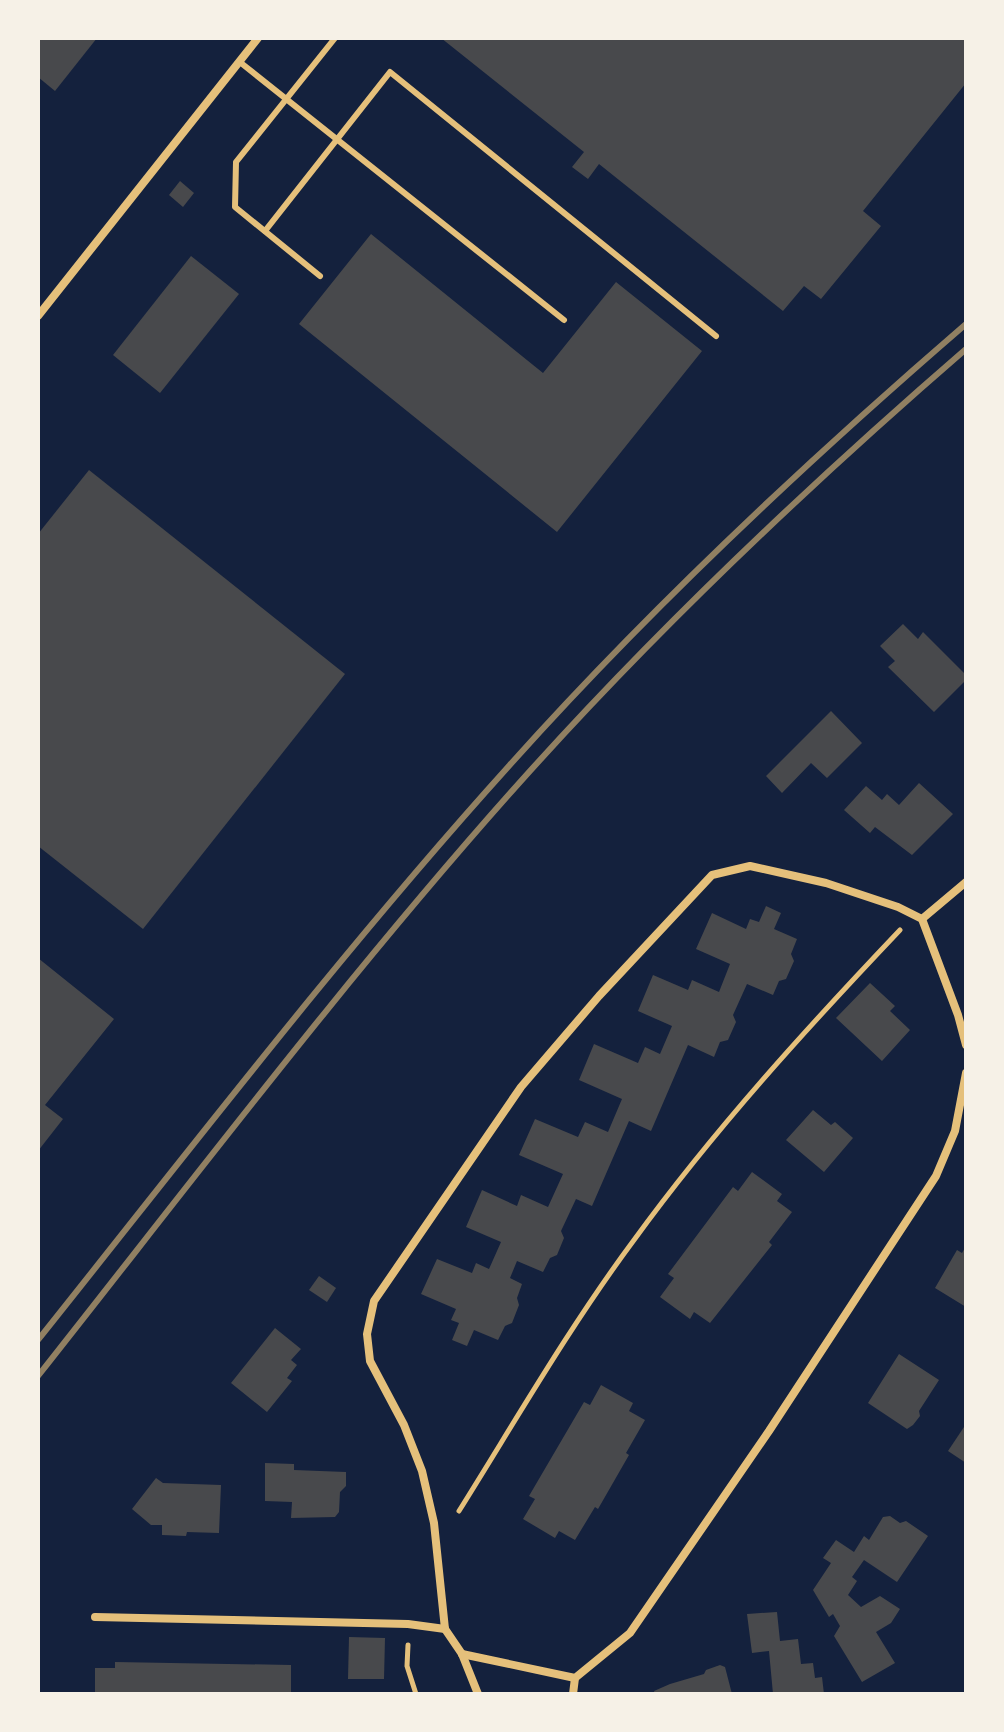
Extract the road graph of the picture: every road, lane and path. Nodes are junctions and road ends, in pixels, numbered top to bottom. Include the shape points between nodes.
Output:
1 (258, 38) edge
2 (335, 38) edge
3 (241, 63) junction
4 (286, 99) junction
5 (337, 139) junction
6 (265, 231) junction
7 (320, 276) dead end
8 (38, 316) edge
9 (564, 320) dead end
10 (716, 336) dead end
11 (966, 882) edge
12 (922, 919) junction
13 (966, 1045) edge
14 (966, 1073) edge
15 (459, 1511) dead end
16 (95, 1617) dead end
17 (445, 1629) junction
18 (408, 1640) dead end
19 (462, 1654) junction
20 (575, 1678) junction
21 (416, 1694) edge
22 (478, 1694) edge
23 (573, 1694) edge

1 - 3 street
2 - 4 lane
3 - 4 lane
3 - 8 street
4 - 5 lane
4 - 6 lane via 236,162 235,207
5 - 6 lane
5 - 9 lane
5 - 10 lane via 390,72
6 - 7 lane
11 - 12 street
12 - 13 street
12 - 15 path via 902,928 838,995 704,1149 585,1309
12 - 17 street via 826,883 750,866 712,875 521,1087 441,1201 374,1301 367,1334 370,1361 422,1471 434,1523
14 - 20 street via 955,1131 936,1176 630,1633
16 - 17 street
17 - 19 street
18 - 21 path via 407,1666
19 - 20 street
19 - 22 street
20 - 23 street

